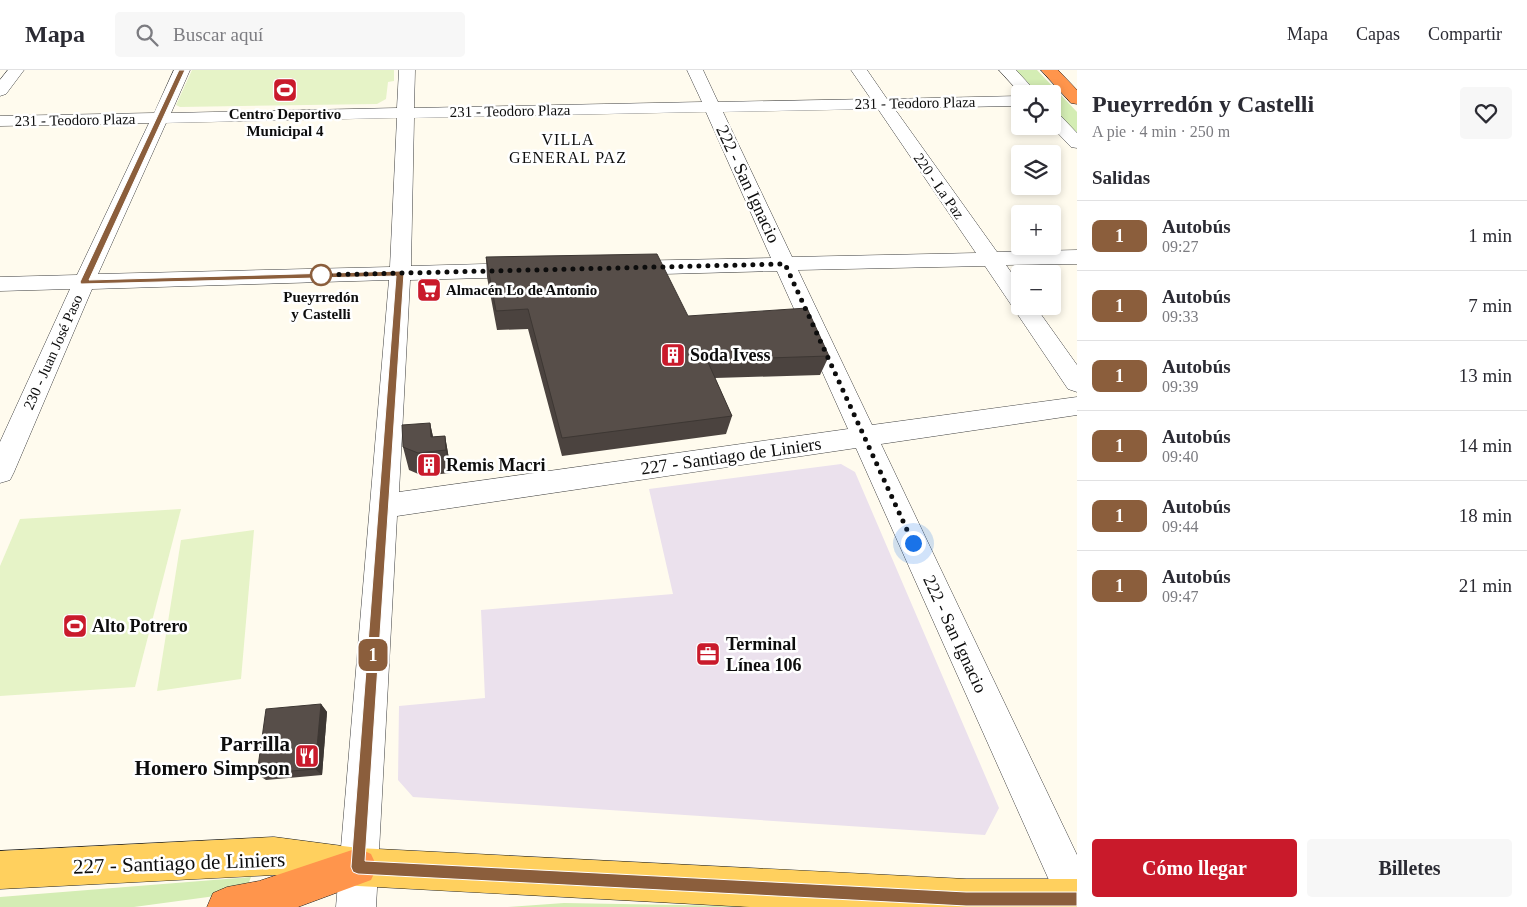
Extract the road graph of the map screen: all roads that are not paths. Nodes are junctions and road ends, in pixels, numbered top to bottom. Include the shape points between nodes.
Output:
1 (16, 70) edge
2 (182, 70) edge
3 (407, 70) edge
4 (695, 70) edge
5 (859, 70) edge
6 (1007, 70) edge
7 (1049, 70) edge
8 (1021, 85) edge
9 (0, 91) edge
10 (1077, 99) edge
11 (1011, 101) edge
12 (882, 104) junction
13 (712, 107) junction
14 (405, 113) junction
15 (160, 118) junction
16 (0, 122) edge
17 (1061, 126) edge
18 (1077, 143) edge
19 (1077, 257) edge
20 (991, 259) junction
21 (785, 264) junction
22 (607, 268) edge
23 (538, 270) edge
24 (400, 273) junction
25 (84, 282) junction
26 (0, 284) edge
27 (1011, 288) edge
28 (1029, 315) edge
29 (1077, 383) edge
30 (1077, 406) edge
31 (864, 436) junction
32 (0, 472) edge
33 (385, 506) junction
34 (358, 867) junction
35 (0, 870) edge
36 (1077, 898) edge
37 (227, 907) edge
38 (356, 907) edge

1 - 9 street
2 - 15 street, 230 - Juan José Paso
3 - 14 street
4 - 13 street, 222 - San Ignacio
5 - 12 street, 220 - La Paz
6 - 8 street
7 - 10 highway
11 - 12 street, 231 - Teodoro Plaza
12 - 13 street, 231 - Teodoro Plaza
12 - 20 street, 220 - La Paz
13 - 14 street, 231 - Teodoro Plaza
13 - 21 street, 222 - San Ignacio
14 - 15 street, 231 - Teodoro Plaza
14 - 24 street
15 - 16 street, 231 - Teodoro Plaza
15 - 25 street, 230 - Juan José Paso
17 - 18 street
19 - 20 street
20 - 21 street
20 - 27 street, 220 - La Paz
21 - 22 street
21 - 31 street, 222 - San Ignacio
23 - 24 street
24 - 25 street
24 - 33 street
25 - 26 street
25 - 32 street, 230 - Juan José Paso
28 - 29 street
30 - 31 street, 227 - Santiago de Liniers
31 - 33 street, 227 - Santiago de Liniers
31 - 36 street, 222 - San Ignacio
33 - 34 street
34 - 35 main road, 227 - Santiago de Liniers via 274,856
34 - 36 main road, 227 - Santiago de Liniers via 966,899
34 - 37 highway via 259,901
34 - 38 street

